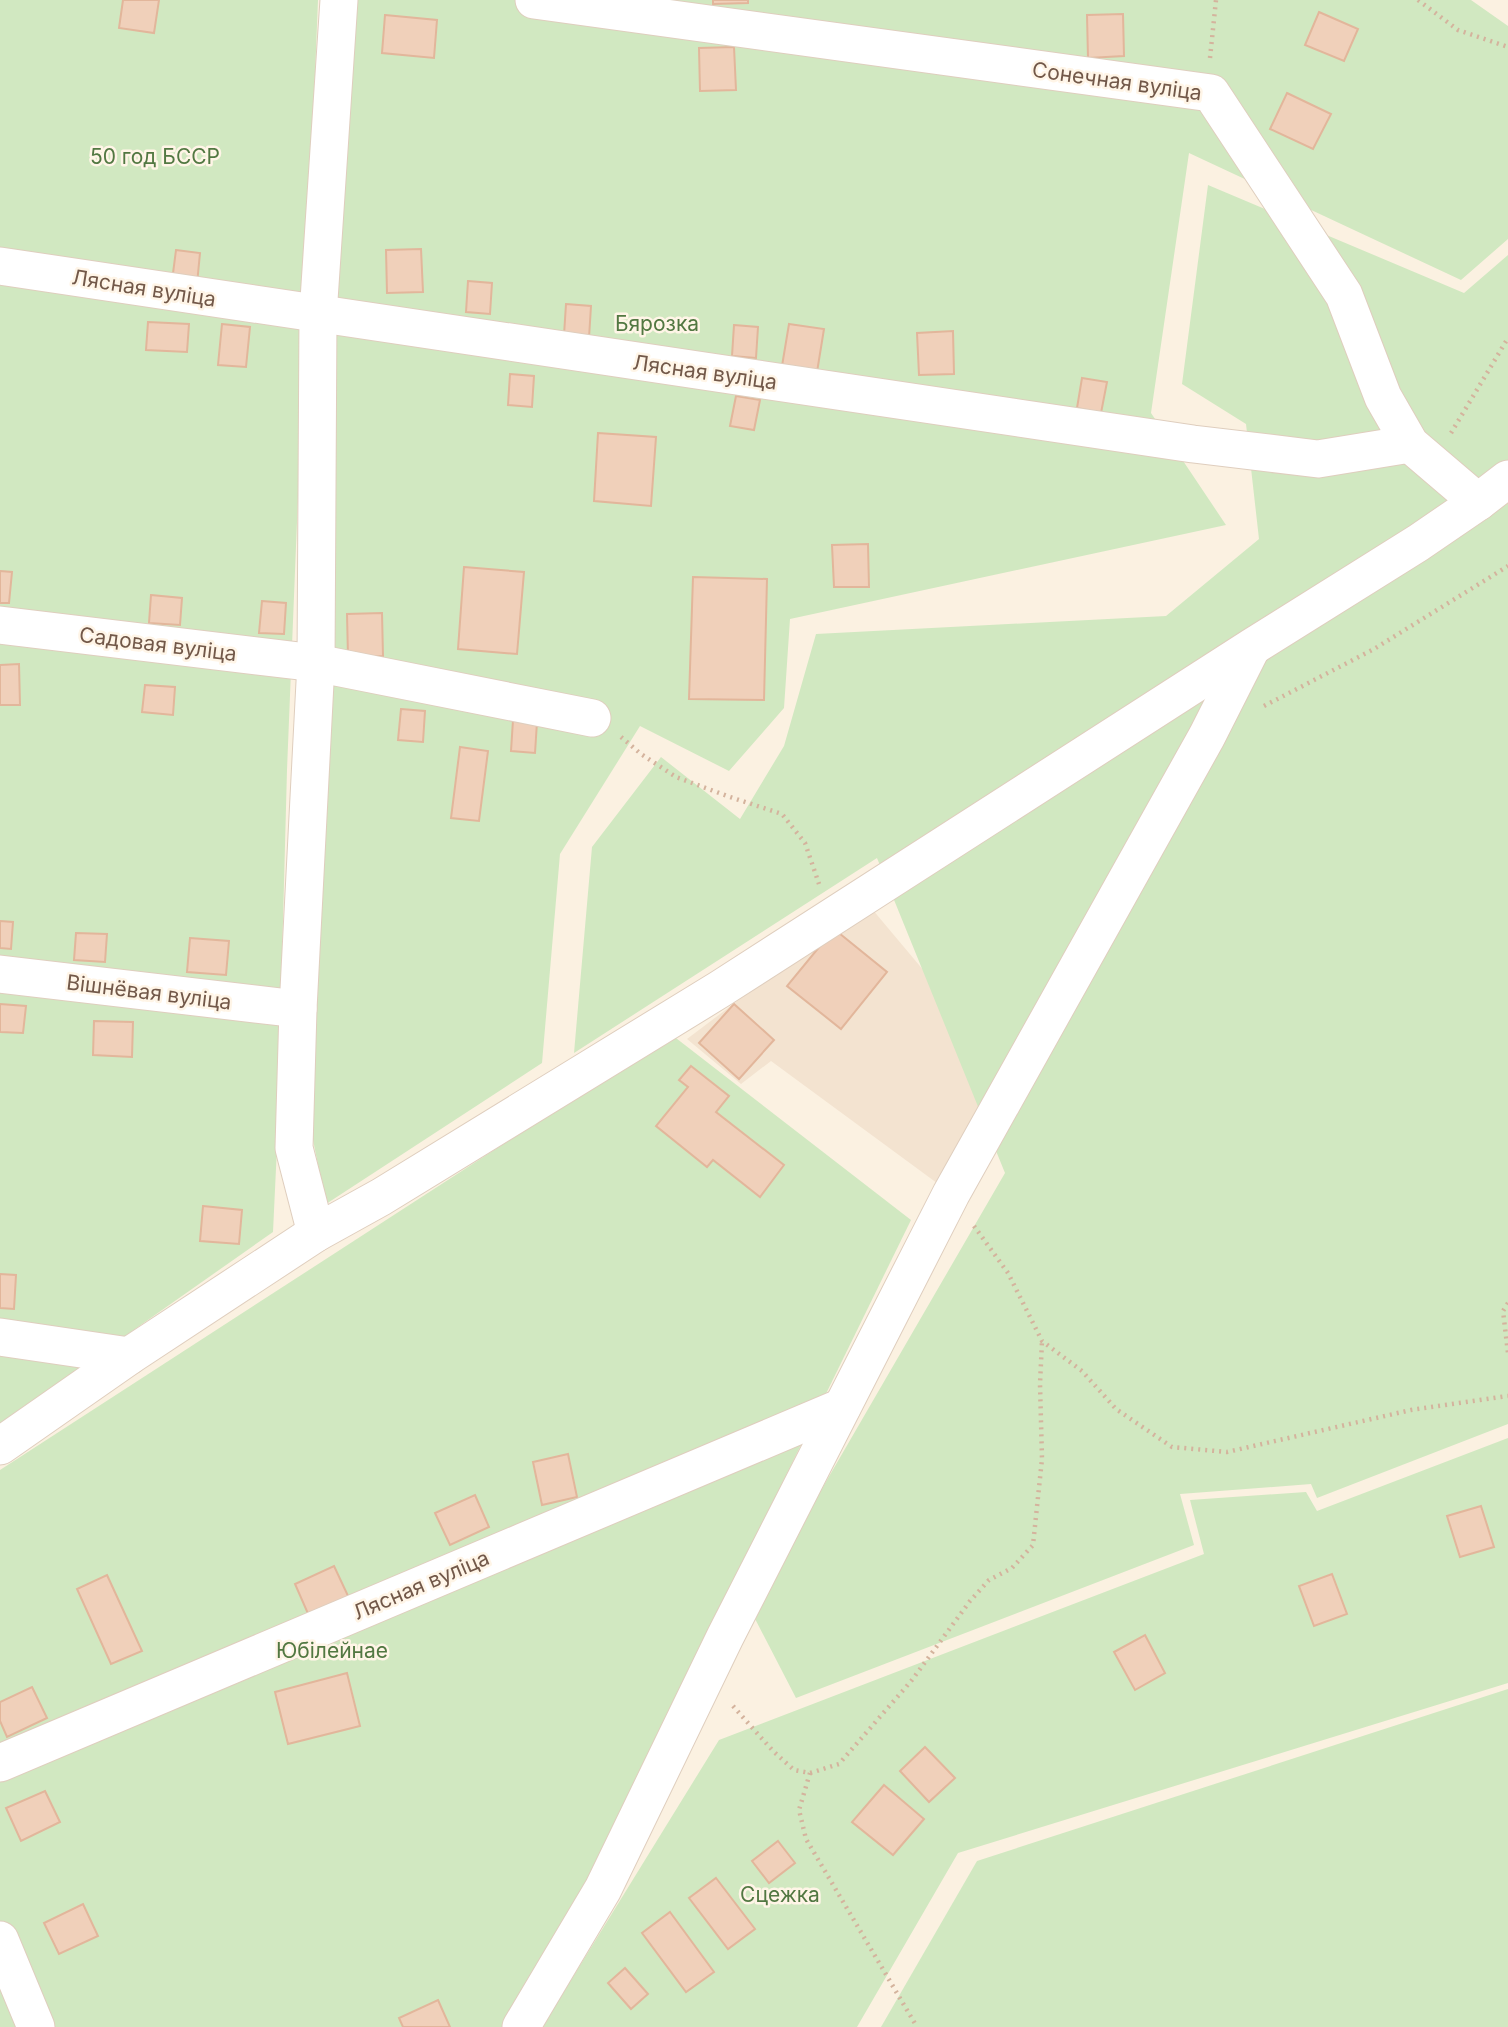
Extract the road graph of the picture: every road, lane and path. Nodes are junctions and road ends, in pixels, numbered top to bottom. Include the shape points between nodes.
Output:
1 (338, 0) edge
2 (534, 0) edge
3 (1216, 0) edge
4 (1418, 0) edge
5 (1508, 47) edge
6 (1211, 93) junction
7 (0, 266) edge
8 (318, 315) junction
9 (1410, 444) junction
10 (1508, 478) edge
11 (1478, 502) junction
12 (1508, 566) edge
13 (0, 625) edge
14 (1252, 647) junction
15 (316, 663) junction
16 (592, 718) joint
17 (1207, 736) junction
18 (832, 917) junction
19 (0, 974) edge
20 (298, 1009) junction
21 (951, 1194) junction
22 (316, 1233) junction
23 (1508, 1303) edge
24 (0, 1337) edge
25 (1042, 1341) junction
26 (1508, 1353) edge
27 (129, 1356) junction
28 (1508, 1396) edge
29 (842, 1408) junction
30 (0, 1446) edge
31 (705, 1678) junction
32 (0, 1763) edge
33 (810, 1773) junction
34 (0, 1940) edge
35 (36, 2027) edge
36 (521, 2027) edge
37 (917, 2027) edge

1 - 8 street
2 - 6 street, Сонечная вуліца
3 - 6 path
4 - 5 path via 1458,30
6 - 9 street, Сонечная вуліца via 1344,295 1383,397
7 - 8 street, Лясная вуліца
8 - 9 street, Лясная вуліца via 1305,458
8 - 15 street
9 - 11 street, Сонечная вуліца
10 - 11 street
11 - 14 street
12 - 17 path via 1374,649
13 - 15 street, Садовая вуліца
14 - 17 street
14 - 18 street
15 - 16 street
15 - 20 street
16 - 18 path via 676,777 782,814 804,843
17 - 21 street
18 - 22 street
19 - 20 street, Вішнёвая вуліца
20 - 22 street via 294,1148
21 - 25 path via 1008,1273
21 - 29 street
22 - 27 street
23 - 26 path via 1503,1311
24 - 27 street
25 - 28 path via 1082,1371 1116,1409 1172,1447 1227,1452 1411,1410
25 - 33 path via 1042,1459 1033,1545 970,1601 912,1680 839,1764
27 - 30 street
29 - 31 street
29 - 32 street, Лясная вуліца
31 - 33 path via 773,1751 794,1770
31 - 36 street via 603,1889
33 - 37 path via 799,1810 806,1839
34 - 35 street

